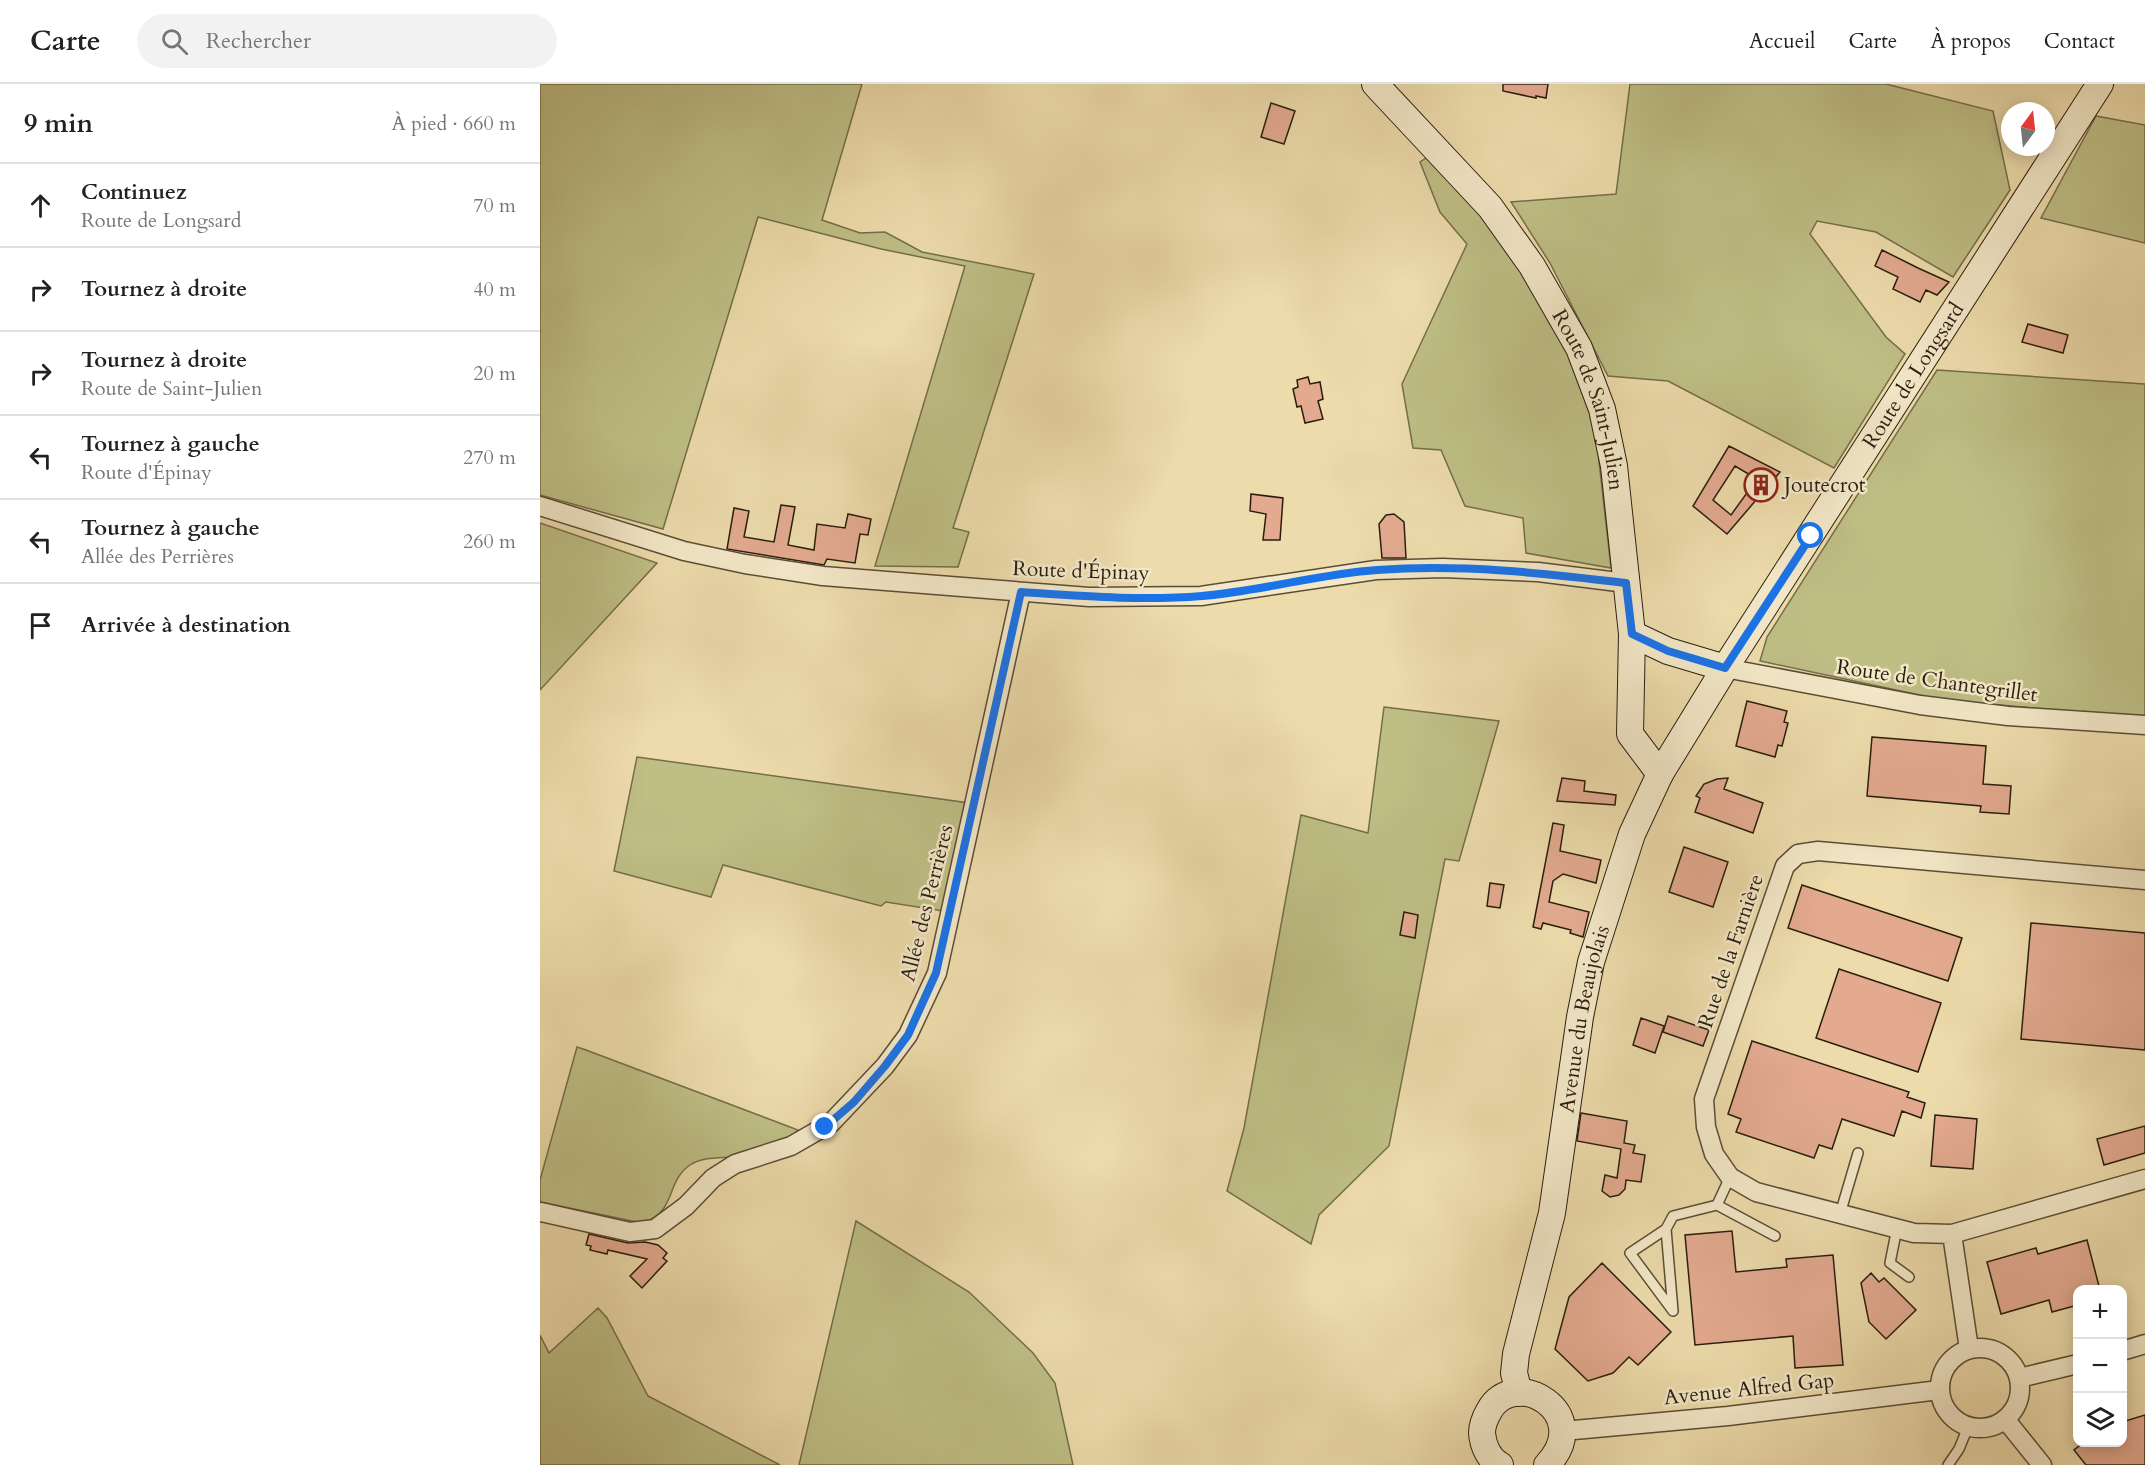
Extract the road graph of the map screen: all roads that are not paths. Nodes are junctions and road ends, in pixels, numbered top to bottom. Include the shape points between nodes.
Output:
1 (1375, 84) edge
2 (2100, 84) edge
3 (540, 506) edge
4 (1626, 583) junction
5 (1021, 592) junction
6 (1632, 634) junction
7 (1725, 668) junction
8 (2145, 725) edge
9 (1660, 774) junction
10 (2145, 880) edge
11 (1858, 1153) dead end
12 (1730, 1176) junction
13 (2145, 1179) edge
14 (1717, 1205) junction
15 (541, 1212) edge
16 (1840, 1214) junction
17 (1897, 1228) junction
18 (1666, 1229) junction
19 (1952, 1234) junction
20 (1775, 1236) dead end
21 (1909, 1277) dead end
22 (2145, 1344) edge
23 (1969, 1349) junction
24 (2127, 1349) edge
25 (2073, 1365) edge
26 (2019, 1378) junction
27 (1939, 1390) junction
28 (1519, 1392) junction
29 (2005, 1419) junction
30 (1968, 1427) junction
31 (1563, 1431) junction
32 (1495, 1464) edge
33 (1546, 1465) edge
34 (1948, 1465) edge
35 (2042, 1465) edge

1 - 4 main road, Route de Saint-Julien via 1490,207 1532,266 1579,348 1602,409 1614,466
2 - 7 main road, Route de Longsard
3 - 5 street, Route d'Épinay via 684,551 745,564 823,576
4 - 5 street, Route d'Épinay via 1538,572 1443,568 1376,570 1201,596 1089,597
4 - 6 main road, Route de Saint-Julien
5 - 15 street, Allée des Perrières via 936,973 908,1035 885,1066 831,1123 791,1146 735,1164 713,1178 686,1206 655,1229 630,1232
6 - 7 main road via 1668,651
6 - 9 main road, Route de Saint-Julien via 1630,734
7 - 8 street, Route de Chantegrillet via 1920,705 2008,716
7 - 9 main road, Avenue du Beaujolais
9 - 28 main road, Avenue du Beaujolais via 1632,834 1591,962 1552,1213 1516,1354 1514,1373
10 - 12 street, Rue de la Farnière via 1818,851 1798,854 1785,866 1704,1099 1706,1127 1714,1154
11 - 16 lane
12 - 14 lane
12 - 16 street, Rue de la Farnière via 1756,1192
13 - 19 street, Rue de la Farnière
14 - 18 lane via 1673,1216
14 - 20 lane
16 - 17 street, Rue de la Farnière
17 - 19 street, Rue de la Farnière via 1914,1233
17 - 21 lane via 1890,1263
18 - 18 lane via 1671,1287 1673,1311 1630,1253
19 - 23 street
22 - 24 street
23 - 26 street via 1999,1352 2013,1365
23 - 27 street via 1945,1366
25 - 26 street
26 - 29 street via 2018,1401
27 - 30 street via 1947,1412
27 - 31 street, Avenue Alfred Gap
28 - 31 main road via 1541,1396 1558,1412
28 - 32 main road via 1491,1407 1484,1421 1486,1450
29 - 30 street via 1982,1429
29 - 35 street
30 - 34 lane
31 - 33 main road via 1558,1453

